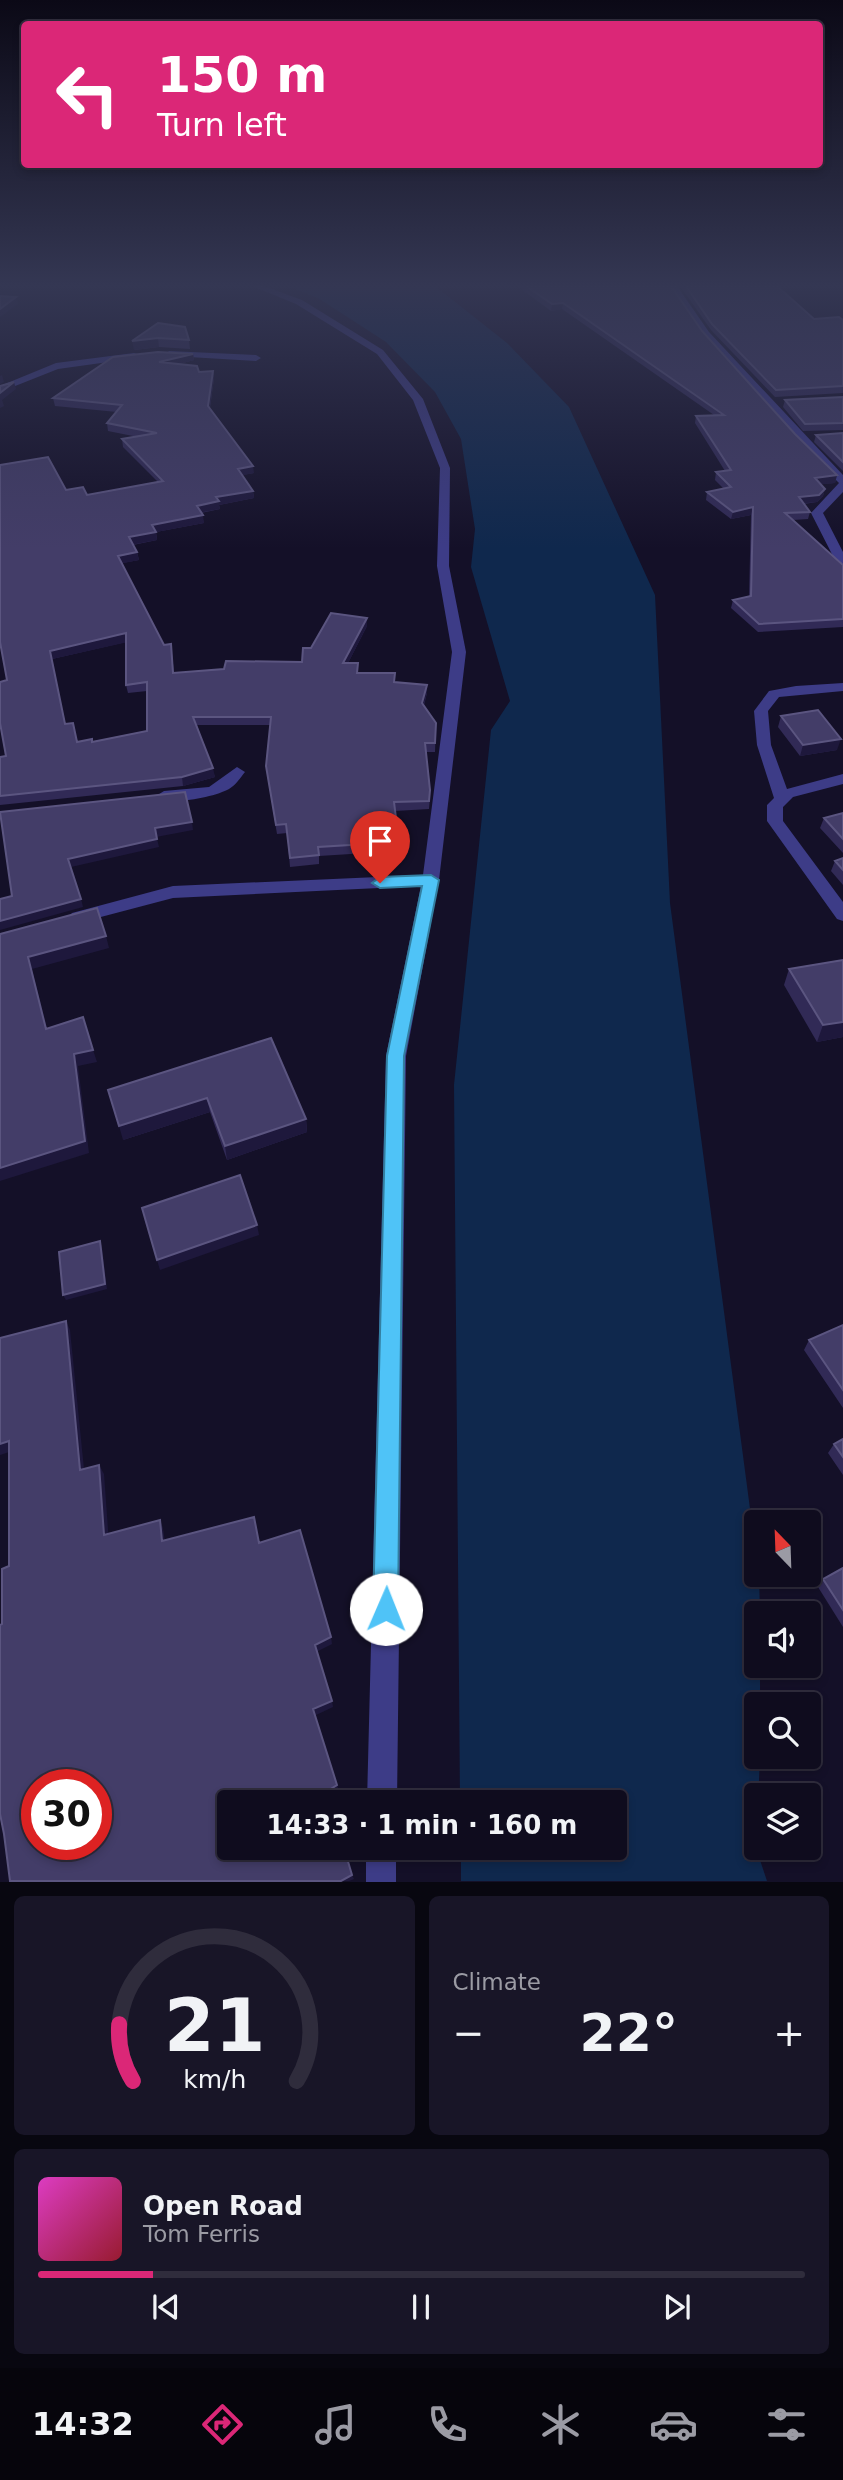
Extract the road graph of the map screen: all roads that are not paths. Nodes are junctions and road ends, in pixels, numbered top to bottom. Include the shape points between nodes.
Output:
1 (40, 374) edge
2 (398, 374) edge
3 (744, 374) edge
4 (0, 389) edge
5 (783, 402) edge
6 (771, 403) junction
7 (843, 483) edge
8 (843, 564) edge
9 (843, 687) edge
10 (237, 772) dead end
11 (843, 779) edge
12 (147, 797) edge
13 (782, 799) junction
14 (431, 880) junction
15 (840, 907) edge
16 (66, 920) edge
17 (382, 1790) edge
18 (381, 1860) edge
19 (381, 1881) edge

1 - 4 street
2 - 14 street via 418,399 445,468 443,566 459,652
3 - 6 street
5 - 6 street
6 - 7 street
7 - 8 street via 817,513
9 - 13 street via 775,694 761,711 764,745
10 - 12 street via 219,789
11 - 13 street
13 - 15 street via 775,805 775,821
14 - 16 street via 173,892
14 - 17 street via 396,1056
18 - 19 street

